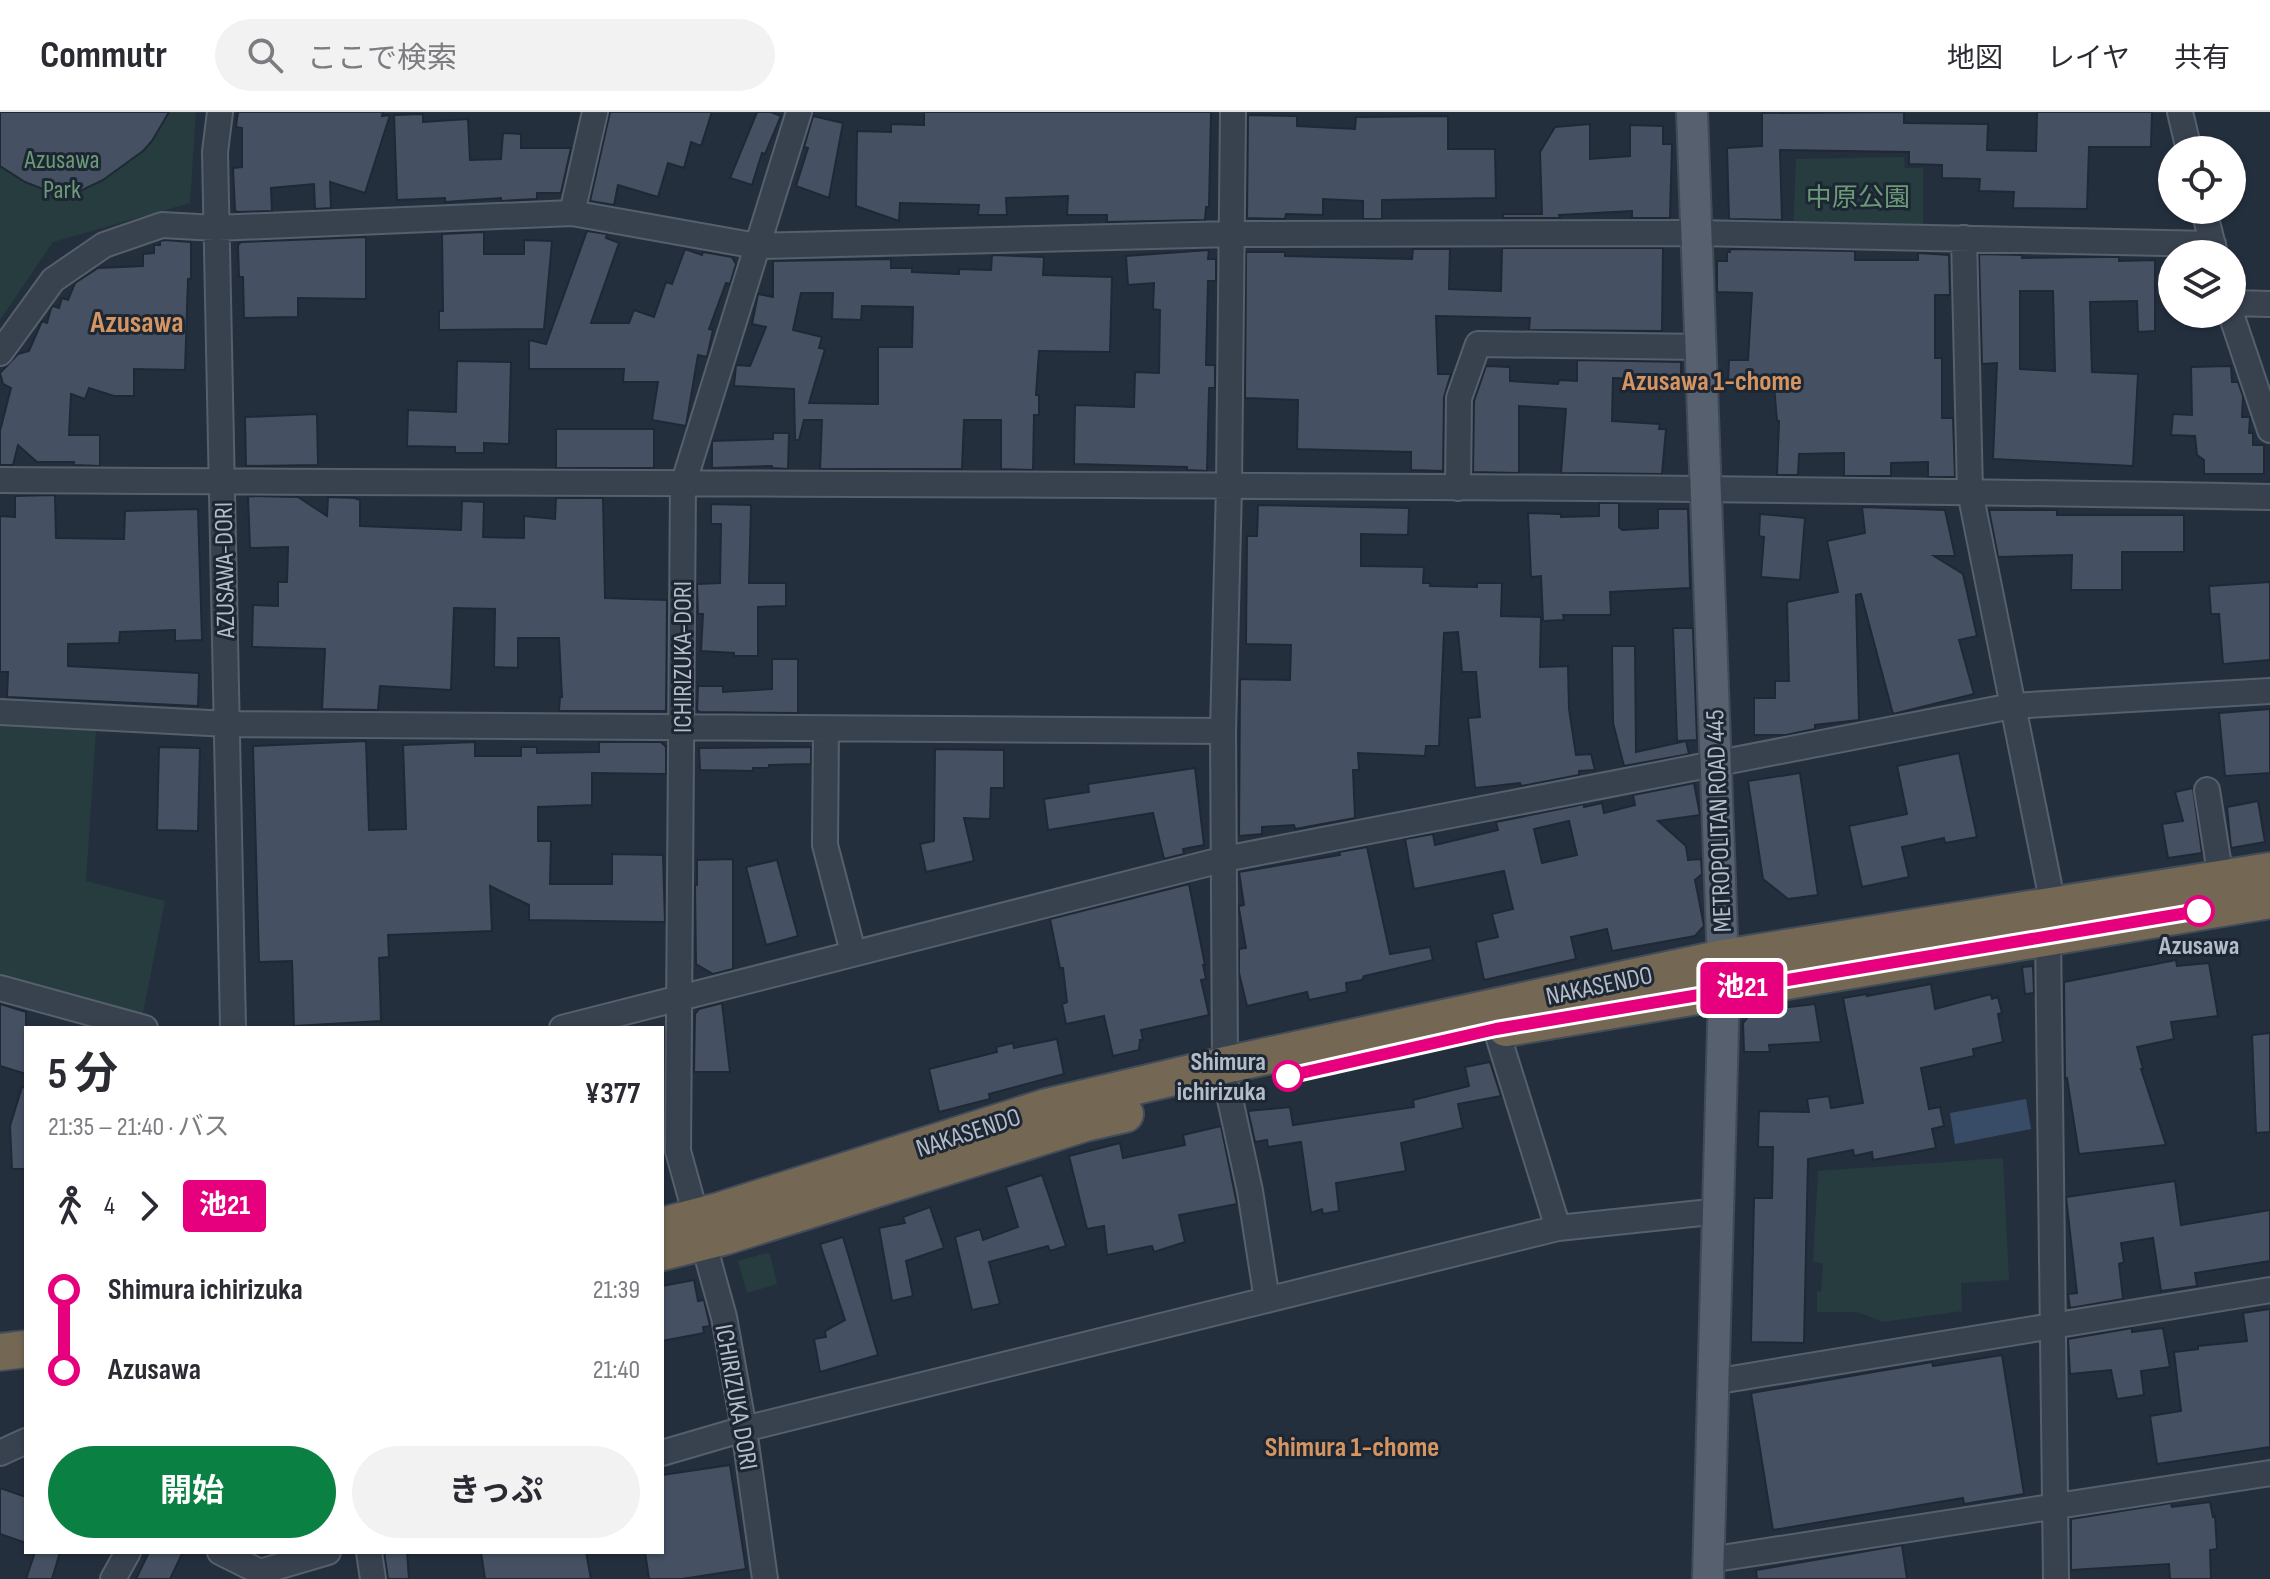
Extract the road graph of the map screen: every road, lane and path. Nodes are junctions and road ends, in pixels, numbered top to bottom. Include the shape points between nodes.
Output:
1 (220, 112) edge
2 (595, 112) edge
3 (799, 112) edge
4 (1233, 112) edge
5 (1692, 112) edge
6 (2180, 112) edge
7 (2186, 136) edge
8 (572, 213) junction
9 (216, 228) junction
10 (1697, 233) junction
11 (1232, 234) junction
12 (1964, 238) junction
13 (757, 246) junction
14 (2158, 247) edge
15 (2246, 303) edge
16 (2270, 304) edge
17 (2236, 328) edge
18 (1701, 347) junction
19 (0, 353) edge
20 (2270, 430) edge
21 (0, 480) edge
22 (223, 482) junction
23 (683, 485) junction
24 (1229, 486) junction
25 (1458, 488) junction
26 (1707, 490) junction
27 (1970, 492) junction
28 (2270, 497) edge
29 (2270, 691) edge
30 (2012, 706) junction
31 (0, 712) edge
32 (228, 724) junction
33 (681, 727) junction
34 (826, 729) junction
35 (1223, 731) junction
36 (1715, 764) junction
37 (2207, 790) dead end
38 (1225, 859) junction
39 (2270, 871) edge
40 (2221, 879) junction
41 (2270, 900) edge
42 (2050, 920) junction
43 (853, 952) junction
44 (1724, 975) junction
45 (0, 988) edge
46 (679, 998) junction
47 (138, 1026) edge
48 (233, 1026) edge
49 (570, 1026) edge
50 (1496, 1029) junction
51 (1227, 1077) junction
52 (1720, 1211) junction
53 (687, 1228) edge
54 (1558, 1228) junction
55 (664, 1250) edge
56 (2270, 1290) edge
57 (1267, 1300) junction
58 (2053, 1325) junction
59 (24, 1349) edge
60 (0, 1352) edge
61 (24, 1374) edge
62 (0, 1377) edge
63 (1713, 1382) junction
64 (744, 1429) junction
65 (24, 1442) edge
66 (664, 1452) edge
67 (0, 1453) edge
68 (2270, 1473) edge
69 (2055, 1506) junction
70 (127, 1554) edge
71 (224, 1554) edge
72 (322, 1554) edge
73 (369, 1554) edge
74 (1709, 1569) edge
75 (262, 1576) edge
76 (113, 1579) edge
77 (373, 1579) edge
78 (765, 1579) edge
79 (2056, 1579) edge

1 - 9 street, AZUSAWA-DORI
2 - 8 street
3 - 13 street, ICHIRIZUKA-DORI
4 - 11 street
5 - 10 main road, METROPOLITAN ROAD 445
6 - 7 street
8 - 9 street
8 - 13 street
9 - 19 street via 162,225 104,245 53,280
9 - 22 street, AZUSAWA-DORI
10 - 11 street
10 - 12 street
10 - 18 main road, METROPOLITAN ROAD 445
11 - 13 street
11 - 24 street
12 - 14 street
12 - 27 street
13 - 23 street, ICHIRIZUKA-DORI
15 - 16 street
17 - 20 street
18 - 25 street via 1478,344 1459,398
18 - 26 main road, METROPOLITAN ROAD 445
21 - 22 street
22 - 23 street
22 - 32 street, AZUSAWA-DORI
23 - 24 street
23 - 33 street, ICHIRIZUKA-DORI
24 - 25 street
24 - 35 street
25 - 26 street
26 - 27 street
26 - 36 main road, METROPOLITAN ROAD 445
27 - 28 street
27 - 30 street
29 - 30 street
30 - 36 street
30 - 42 street
31 - 32 street
32 - 33 street
32 - 48 street, AZUSAWA-DORI
33 - 34 street
33 - 46 street, ICHIRIZUKA-DORI
34 - 35 street
34 - 43 street via 825,845
35 - 38 street
36 - 38 street
36 - 44 main road, METROPOLITAN ROAD 445
37 - 40 street
38 - 43 street
38 - 51 street
39 - 40 highway, NAKASENDO
40 - 42 highway, NAKASENDO
41 - 42 highway, NAKASENDO
42 - 44 highway, NAKASENDO
42 - 58 street
43 - 46 street
44 - 50 highway, NAKASENDO
44 - 51 highway, NAKASENDO
44 - 52 main road, METROPOLITAN ROAD 445
45 - 47 street
46 - 49 street
46 - 53 street, ICHIRIZUKA-DORI via 678,1151
50 - 51 highway, NAKASENDO
50 - 54 street
51 - 53 highway, NAKASENDO via 1047,1107
51 - 57 street
52 - 54 street
52 - 63 main road, METROPOLITAN ROAD 445
53 - 55 highway, NAKASENDO
53 - 64 street, ICHIRIZUKA DORI via 724,1317
54 - 57 street
56 - 58 street
57 - 64 street
58 - 63 street
58 - 69 street
59 - 60 highway
61 - 62 highway
63 - 74 main road, METROPOLITAN ROAD 445
64 - 66 street
64 - 78 street, ICHIRIZUKA DORI
65 - 67 street
68 - 69 street
69 - 74 street
69 - 79 street
70 - 76 street
71 - 75 street
72 - 75 street
73 - 77 street

